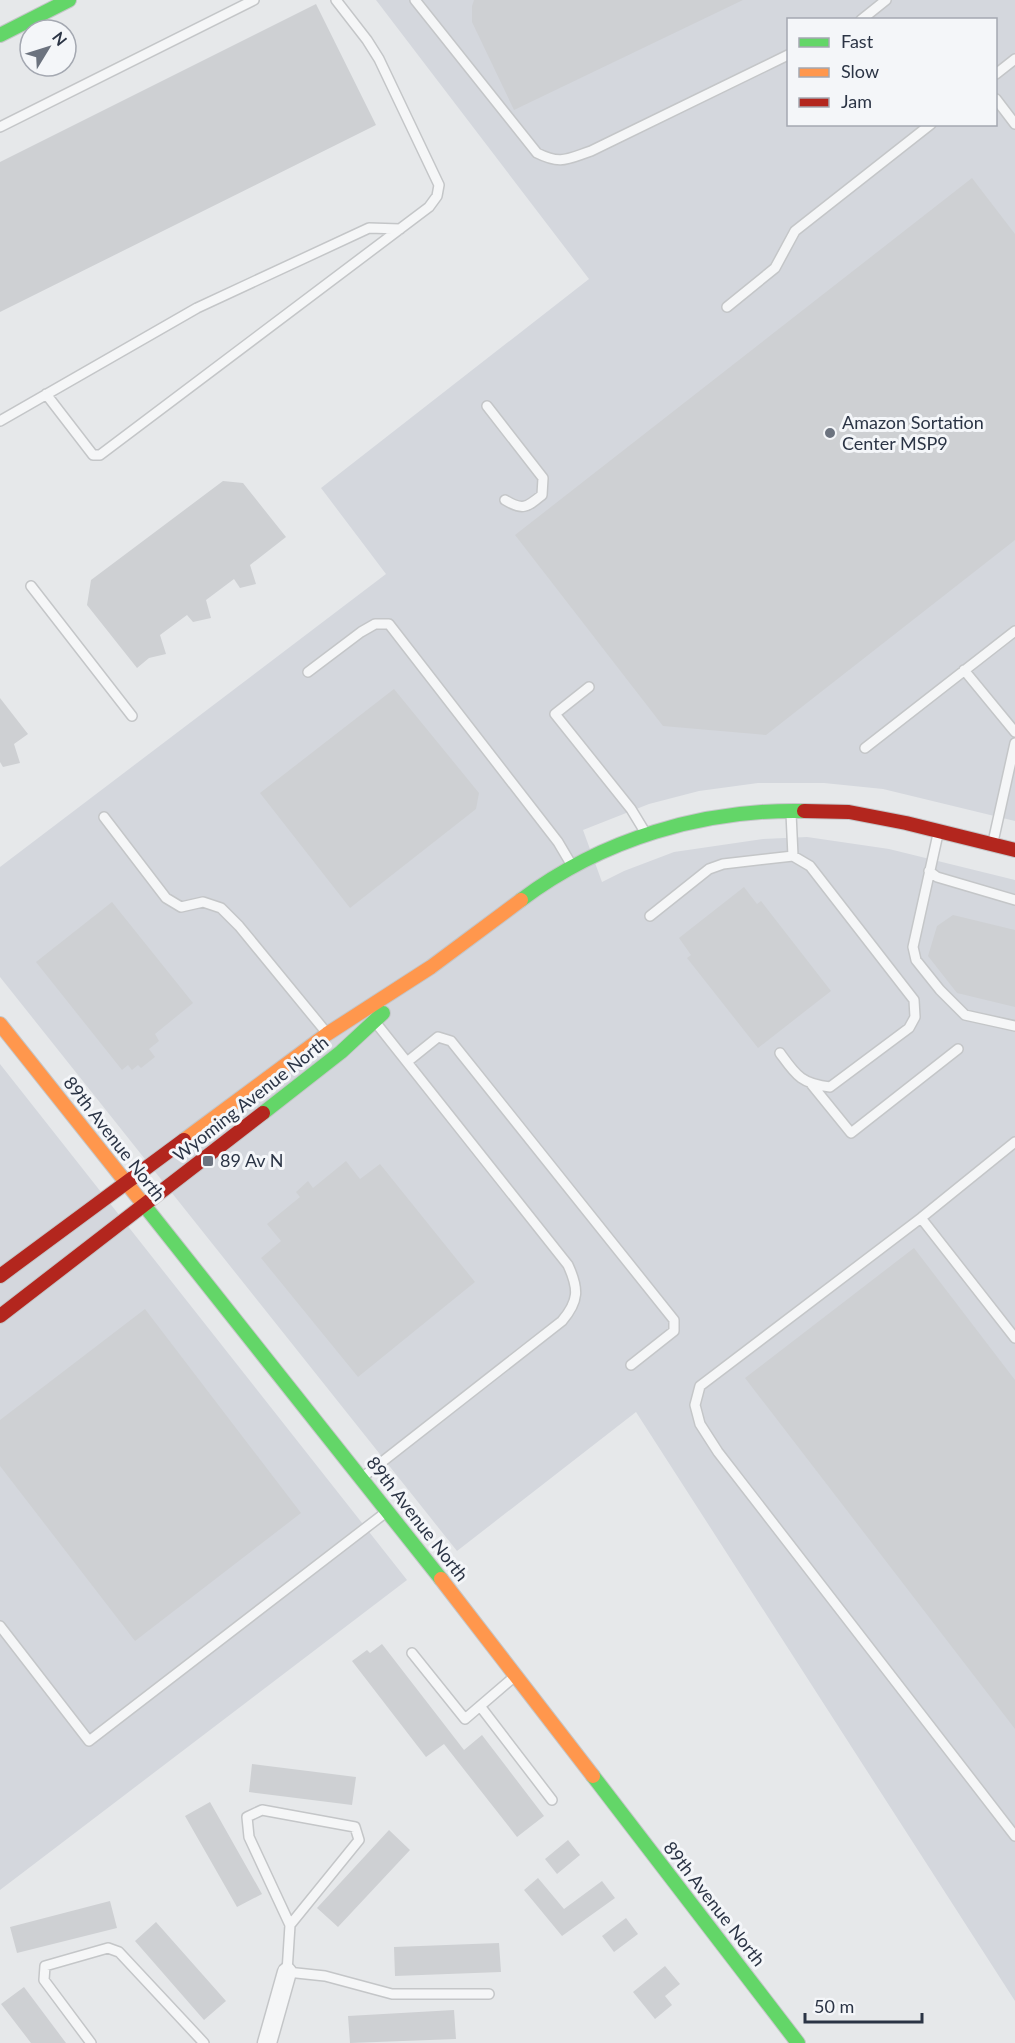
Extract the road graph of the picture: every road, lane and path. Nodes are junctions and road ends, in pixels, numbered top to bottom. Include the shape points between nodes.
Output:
1 (69, 0) edge
2 (254, 0) edge
3 (336, 0) edge
4 (415, 0) edge
5 (886, 0) edge
6 (864, 18) edge
7 (0, 35) edge
8 (787, 56) edge
9 (1015, 59) edge
10 (997, 73) edge
11 (997, 100) edge
12 (1011, 112) edge
13 (1015, 124) edge
14 (928, 126) edge
15 (0, 127) edge
16 (400, 229) junction
17 (728, 307) dead end
18 (46, 394) junction
19 (487, 405) dead end
20 (0, 421) edge
21 (505, 500) dead end
22 (31, 586) dead end
23 (1015, 631) edge
24 (964, 670) junction
25 (308, 672) dead end
26 (589, 687) dead end
27 (132, 716) dead end
28 (1015, 732) edge
29 (1015, 743) edge
30 (865, 748) dead end
31 (791, 810) junction
32 (104, 818) dead end
33 (938, 832) junction
34 (646, 834) junction
35 (993, 845) junction
36 (1015, 850) edge
37 (793, 856) junction
38 (573, 866) junction
39 (929, 872) junction
40 (1015, 900) edge
41 (650, 916) dead end
42 (431, 967) junction
43 (374, 1021) junction
44 (0, 1024) edge
45 (1015, 1026) edge
46 (327, 1034) junction
47 (958, 1049) dead end
48 (780, 1053) dead end
49 (406, 1062) junction
50 (812, 1086) junction
51 (1015, 1142) edge
52 (125, 1182) junction
53 (143, 1204) junction
54 (921, 1218) junction
55 (0, 1276) edge
56 (0, 1316) edge
57 (1015, 1338) edge
58 (631, 1365) dead end
59 (362, 1478) junction
60 (388, 1510) junction
61 (0, 1626) edge
62 (412, 1653) dead end
63 (516, 1676) junction
64 (480, 1706) junction
65 (552, 1800) dead end
66 (1015, 1836) edge
67 (290, 1925) junction
68 (287, 1972) junction
69 (489, 1994) dead end
70 (91, 2043) edge
71 (204, 2043) edge
72 (267, 2043) edge
73 (798, 2043) edge

1 - 7 main road
2 - 15 lane
3 - 16 lane via 379,59 440,185 429,207
4 - 8 lane via 537,153 551,160 591,151
5 - 6 lane
9 - 10 lane
11 - 12 lane
12 - 13 lane
14 - 17 lane via 795,231 775,268
16 - 18 lane via 369,228 197,308
16 - 18 lane via 100,455 93,455
18 - 20 lane
19 - 21 lane via 543,478 542,495 527,507 516,507
22 - 27 lane
23 - 24 lane
24 - 28 lane
24 - 30 lane
25 - 38 lane via 361,632 375,624 389,624
26 - 34 lane via 555,714 631,809
29 - 35 lane
31 - 33 main road, Wyoming Avenue North via 849,812
31 - 34 main road, Wyoming Avenue North via 696,821
31 - 37 lane
32 - 46 lane via 166,898 181,907 203,902 221,908
33 - 35 main road, Wyoming Avenue North
33 - 39 lane
34 - 38 main road, Wyoming Avenue North
35 - 36 main road, Wyoming Avenue North
37 - 41 lane via 708,869
37 - 50 lane via 810,866 914,1000 915,1017 909,1028 830,1087
38 - 42 main road, Wyoming Avenue North via 541,885
39 - 40 lane
39 - 45 lane via 913,947 916,960 965,1015
42 - 43 main road, Wyoming Avenue North
42 - 46 main road, Wyoming Avenue North
43 - 49 lane
43 - 53 main road, Wyoming Avenue North via 341,1052
44 - 52 main road, 89th Avenue North
46 - 52 main road, Wyoming Avenue North
47 - 50 lane via 851,1133
48 - 50 lane via 797,1077
49 - 58 lane via 438,1037 451,1041 674,1320 674,1331
49 - 59 lane via 568,1265 575,1280 576,1296 572,1310 562,1321
51 - 54 lane
52 - 53 main road, 89th Avenue North
52 - 55 main road, Wyoming Avenue North
53 - 56 main road, Wyoming Avenue North
53 - 59 main road, 89th Avenue North
54 - 57 lane
54 - 66 lane via 700,1386 695,1405 700,1424 718,1452
59 - 60 main road, 89th Avenue North
60 - 61 lane via 88,1741
60 - 63 main road, 89th Avenue North
62 - 64 lane via 465,1719
63 - 64 lane
63 - 73 main road, 89th Avenue North
64 - 65 lane
67 - 67 lane via 359,1840 355,1827 262,1810 247,1817 249,1837
67 - 68 lane
68 - 69 lane via 325,1976 392,1994
68 - 72 street
70 - 71 lane via 44,1980 45,1966 108,1948 119,1952

